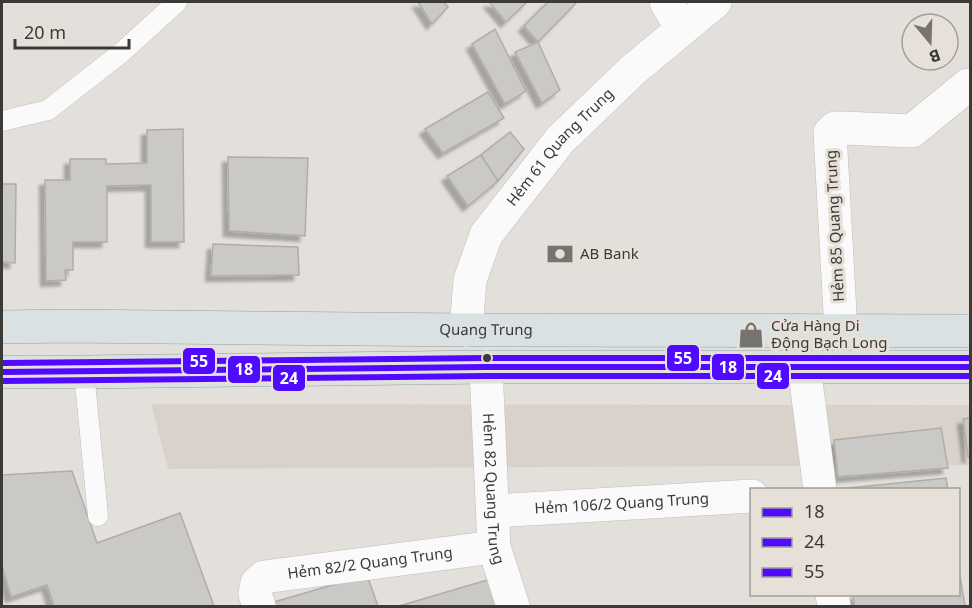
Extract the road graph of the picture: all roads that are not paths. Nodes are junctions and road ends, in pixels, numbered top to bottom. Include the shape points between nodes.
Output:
1 (177, 2) edge
2 (715, 2) edge
3 (674, 15) edge
4 (968, 85) dead end
5 (2, 121) edge
6 (66, 326) junction
7 (2, 327) edge
8 (466, 330) junction
9 (841, 331) junction
10 (970, 332) edge
11 (804, 366) junction
12 (486, 367) junction
13 (970, 367) edge
14 (2, 372) edge
15 (76, 372) junction
16 (820, 488) edge
17 (750, 496) edge
18 (493, 511) junction
19 (99, 516) dead end
20 (494, 547) junction
21 (257, 600) edge
22 (513, 606) edge

1 - 5 lane via 121,53 48,110
2 - 3 street, Hẻm 61 Quang Trung
3 - 8 street, Hẻm 61 Quang Trung via 634,69 560,140 486,235 470,280
4 - 9 street, Hẻm 85 Quang Trung via 912,131 835,128 830,133
6 - 7 main road, Quang Trung
6 - 8 main road, Quang Trung
6 - 15 main road
8 - 9 main road, Quang Trung
9 - 10 main road, Quang Trung
11 - 12 main road
11 - 13 main road
11 - 16 street
12 - 15 main road
12 - 18 street, Hẻm 82 Quang Trung
14 - 15 main road
15 - 19 lane
17 - 18 street, Hẻm 106/2 Quang Trung
18 - 20 street, Hẻm 82 Quang Trung
20 - 21 street, Hẻm 82/2 Quang Trung via 264,577 257,583
20 - 22 street, Hẻm 82 Quang Trung

